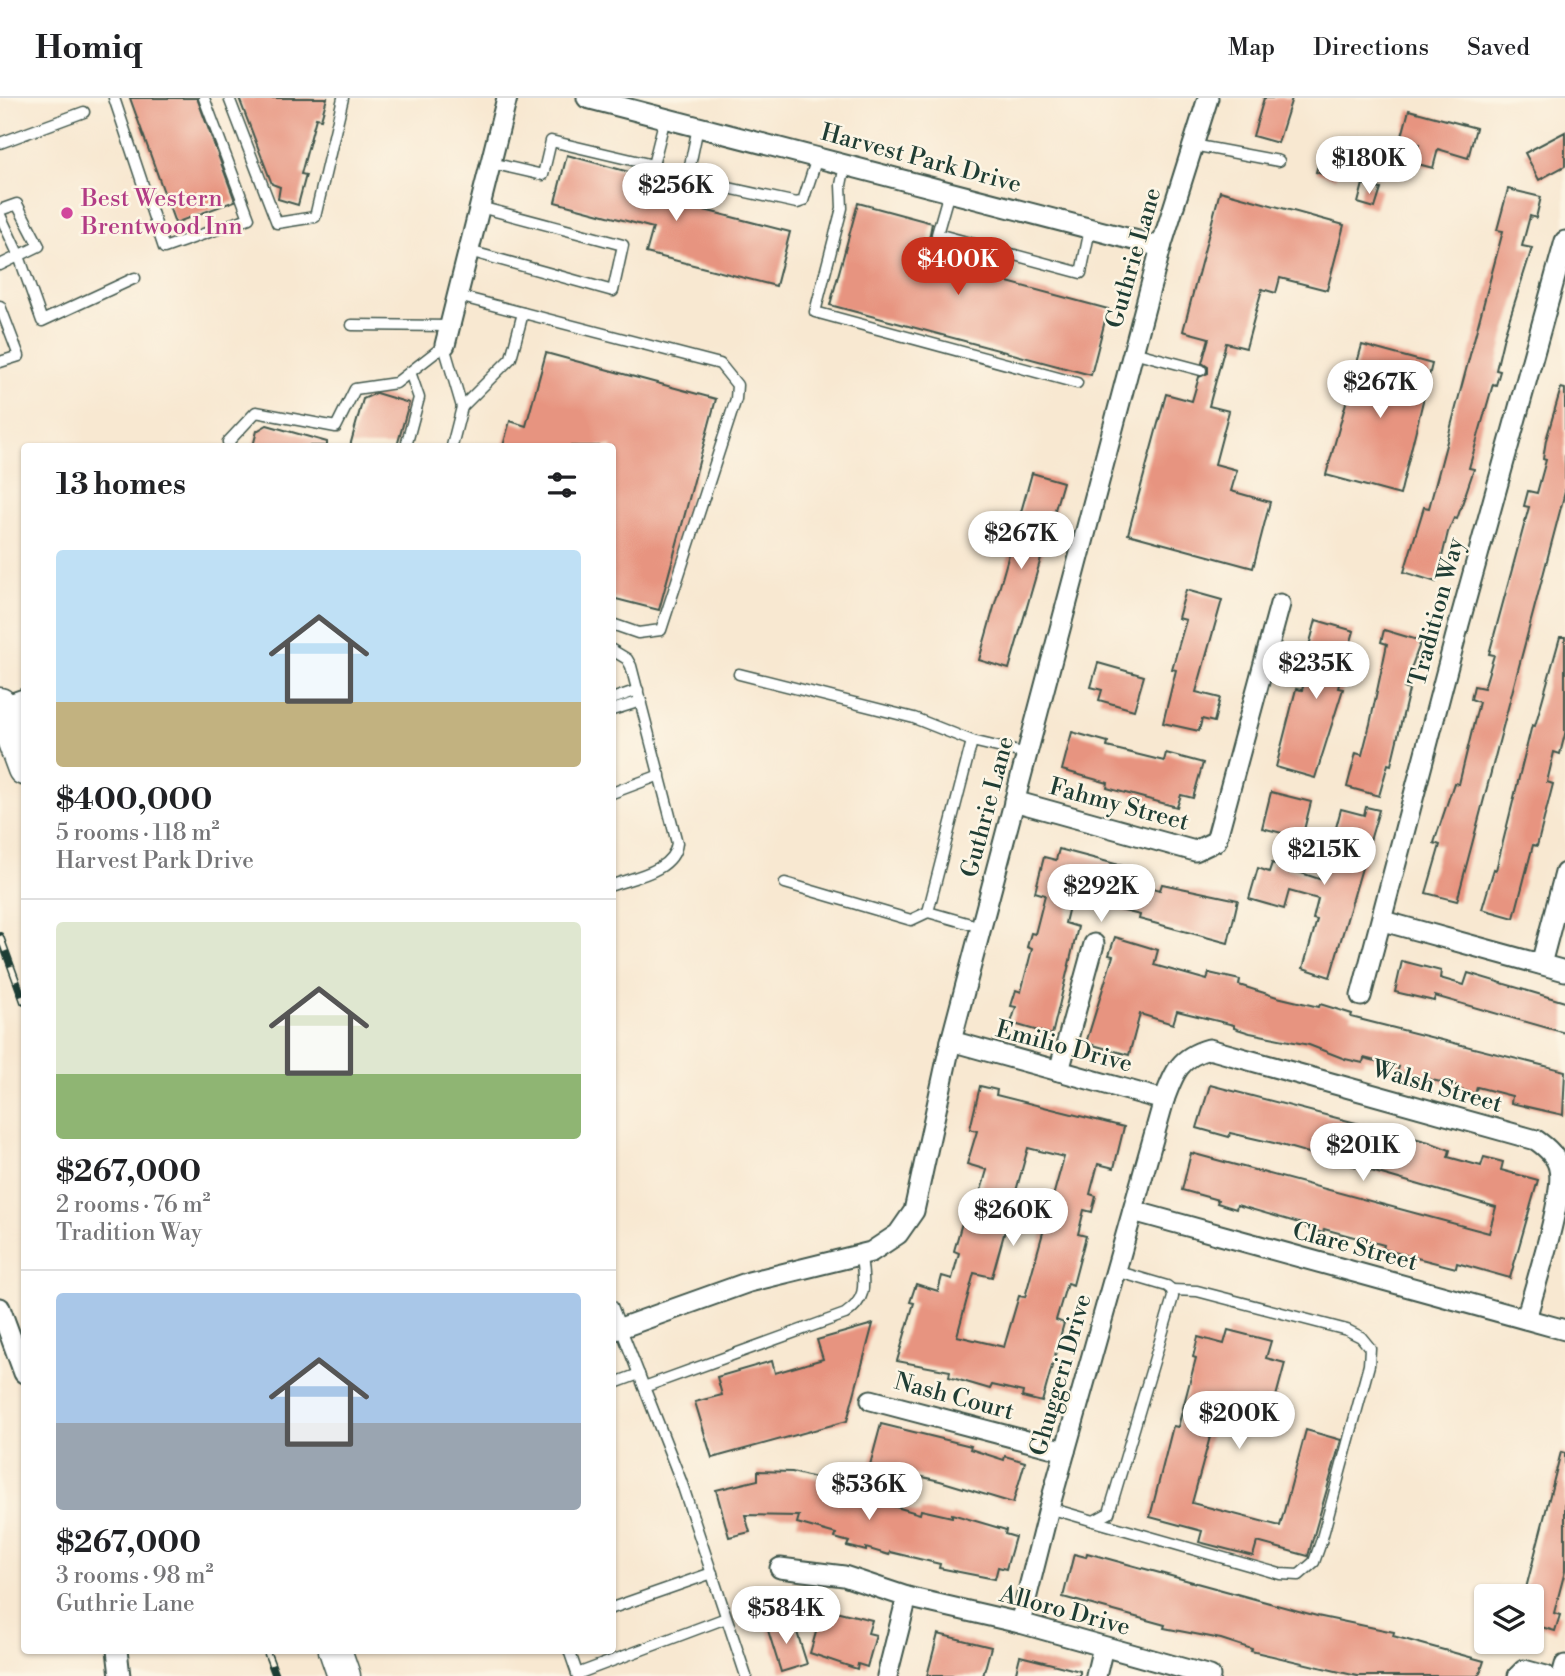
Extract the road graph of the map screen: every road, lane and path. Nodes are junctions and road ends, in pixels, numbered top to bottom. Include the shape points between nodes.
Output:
1 (114, 98) edge
2 (204, 98) edge
3 (229, 98) edge
4 (343, 98) edge
5 (508, 98) edge
6 (587, 98) edge
7 (1208, 98) edge
8 (84, 112) dead end
9 (665, 118) junction
10 (698, 127) junction
11 (0, 143) edge
12 (1193, 145) junction
13 (817, 158) junction
14 (1279, 161) dead end
15 (491, 163) junction
16 (845, 165) junction
17 (948, 192) junction
18 (480, 207) junction
19 (0, 213) edge
20 (1090, 229) junction
21 (1565, 241) edge
22 (1161, 247) junction
23 (469, 251) junction
24 (19, 256) junction
25 (0, 265) edge
26 (135, 278) dead end
27 (458, 296) junction
28 (0, 306) edge
29 (523, 313) junction
30 (352, 325) dead end
31 (446, 339) junction
32 (1133, 352) junction
33 (0, 362) edge
34 (1200, 370) dead end
35 (410, 372) junction
36 (1077, 383) dead end
37 (462, 407) junction
38 (228, 443) edge
39 (407, 443) edge
40 (453, 443) edge
41 (1280, 604) dead end
42 (616, 625) edge
43 (616, 652) edge
44 (739, 674) dead end
45 (638, 690) junction
46 (616, 698) edge
47 (641, 701) junction
48 (9, 703) edge
49 (616, 709) edge
50 (972, 741) junction
51 (1027, 754) junction
52 (21, 756) edge
53 (660, 775) junction
54 (616, 792) edge
55 (1014, 802) junction
56 (1565, 873) edge
57 (785, 883) dead end
58 (616, 884) edge
59 (928, 912) junction
60 (1382, 921) junction
61 (981, 927) junction
62 (1094, 944) dead end
63 (1541, 964) junction
64 (1565, 971) edge
65 (1361, 996) dead end
66 (951, 1041) junction
67 (1059, 1071) junction
68 (1164, 1100) junction
69 (1133, 1211) junction
70 (861, 1255) junction
71 (1116, 1271) junction
72 (1172, 1290) junction
73 (0, 1308) edge
74 (1526, 1319) junction
75 (616, 1330) edge
76 (1565, 1330) edge
77 (21, 1365) edge
78 (639, 1374) junction
79 (616, 1383) edge
80 (644, 1387) junction
81 (871, 1400) dead end
82 (1065, 1451) junction
83 (1049, 1508) junction
84 (1094, 1521) junction
85 (780, 1568) dead end
86 (712, 1573) junction
87 (907, 1597) junction
88 (616, 1607) edge
89 (726, 1618) junction
90 (1020, 1623) junction
91 (1103, 1647) junction
92 (117, 1654) edge
93 (336, 1654) edge
94 (570, 1654) edge
95 (1565, 1665) edge
96 (1521, 1673) edge
97 (578, 1675) edge
98 (742, 1675) edge
99 (120, 1676) edge
100 (344, 1676) edge
101 (887, 1676) edge
102 (1096, 1676) edge
103 (1210, 1676) edge
104 (1546, 1676) edge
105 (1562, 1676) edge

1 - 2 lane via 164,248 249,218
3 - 4 lane via 277,223 315,217
5 - 15 street
6 - 9 street, Harvest Park Drive
7 - 12 street, Guthrie Lane
8 - 11 lane
9 - 10 street, Harvest Park Drive
9 - 15 lane via 653,165 551,141 543,175
10 - 13 street, Harvest Park Drive
10 - 13 lane via 689,159 692,180 797,203 807,194
12 - 14 lane
12 - 22 street, Guthrie Lane
13 - 16 street, Harvest Park Drive
15 - 18 street
16 - 17 street, Harvest Park Drive
16 - 36 lane via 842,208 815,312
17 - 20 street, Harvest Park Drive
17 - 20 lane via 937,234 1081,273
18 - 23 street
18 - 23 lane via 623,245 613,291
19 - 24 lane
19 - 24 lane via 17,204 39,246
20 - 22 street, Harvest Park Drive
21 - 60 street, Tradition Way
22 - 32 street, Guthrie Lane
23 - 27 street
24 - 25 lane
24 - 26 lane via 42,321
27 - 29 lane
27 - 31 street
28 - 33 lane via 19,356
29 - 37 lane via 512,358
29 - 42 lane via 720,364 737,385 661,630 638,633
30 - 31 lane
31 - 35 lane
31 - 37 lane
32 - 34 lane
32 - 51 street, Guthrie Lane
35 - 38 lane via 396,383 355,389 336,428 256,412
35 - 39 lane via 419,398
37 - 40 lane
41 - 55 street, Fahmy Street via 1216,841 1195,851
43 - 45 lane via 627,659
44 - 50 lane via 914,718
45 - 46 lane
45 - 47 lane
47 - 49 lane
47 - 53 lane
48 - 52 main road
50 - 51 lane
50 - 59 lane
51 - 55 street, Guthrie Lane
53 - 54 lane
53 - 58 lane via 676,850 664,866
55 - 61 street, Guthrie Lane
56 - 63 street
57 - 59 lane via 911,920
59 - 61 lane
60 - 63 street
60 - 65 street, Tradition Way
61 - 66 street, Guthrie Lane
62 - 67 street
63 - 64 street
66 - 67 street, Emilio Drive
66 - 70 street, Guthrie Lane via 914,1211 898,1234
67 - 68 street, Emilio Drive
68 - 69 street, Ghuggeri Drive
68 - 74 street, Walsh Street via 1189,1054 1209,1049 1536,1140 1551,1151 1559,1169 1558,1196
69 - 71 street, Ghuggeri Drive
69 - 74 street, Clare Street
70 - 75 street, Guthrie Lane via 749,1282
70 - 80 lane via 863,1291 859,1304 845,1314
71 - 72 lane
71 - 82 street, Ghuggeri Drive
72 - 84 lane via 1113,1506 1103,1519
72 - 84 lane via 1197,1290 1346,1330 1370,1348 1321,1542 1314,1562 1299,1574 1280,1574
73 - 77 street
74 - 76 street, Clare Street
75 - 78 lane
78 - 79 lane
78 - 80 lane
80 - 86 lane
81 - 82 street, Nash Court
82 - 83 street, Ghuggeri Drive
83 - 84 lane
83 - 90 street, Ghuggeri Drive
85 - 87 street, Alloro Drive via 844,1576
86 - 88 lane
86 - 89 lane
87 - 90 street, Alloro Drive
87 - 101 street
89 - 97 lane
89 - 98 lane
90 - 91 street, Alloro Drive
91 - 102 street
91 - 103 street, Alloro Drive
92 - 99 street
93 - 100 main road
94 - 97 lane
95 - 105 street
96 - 104 street

